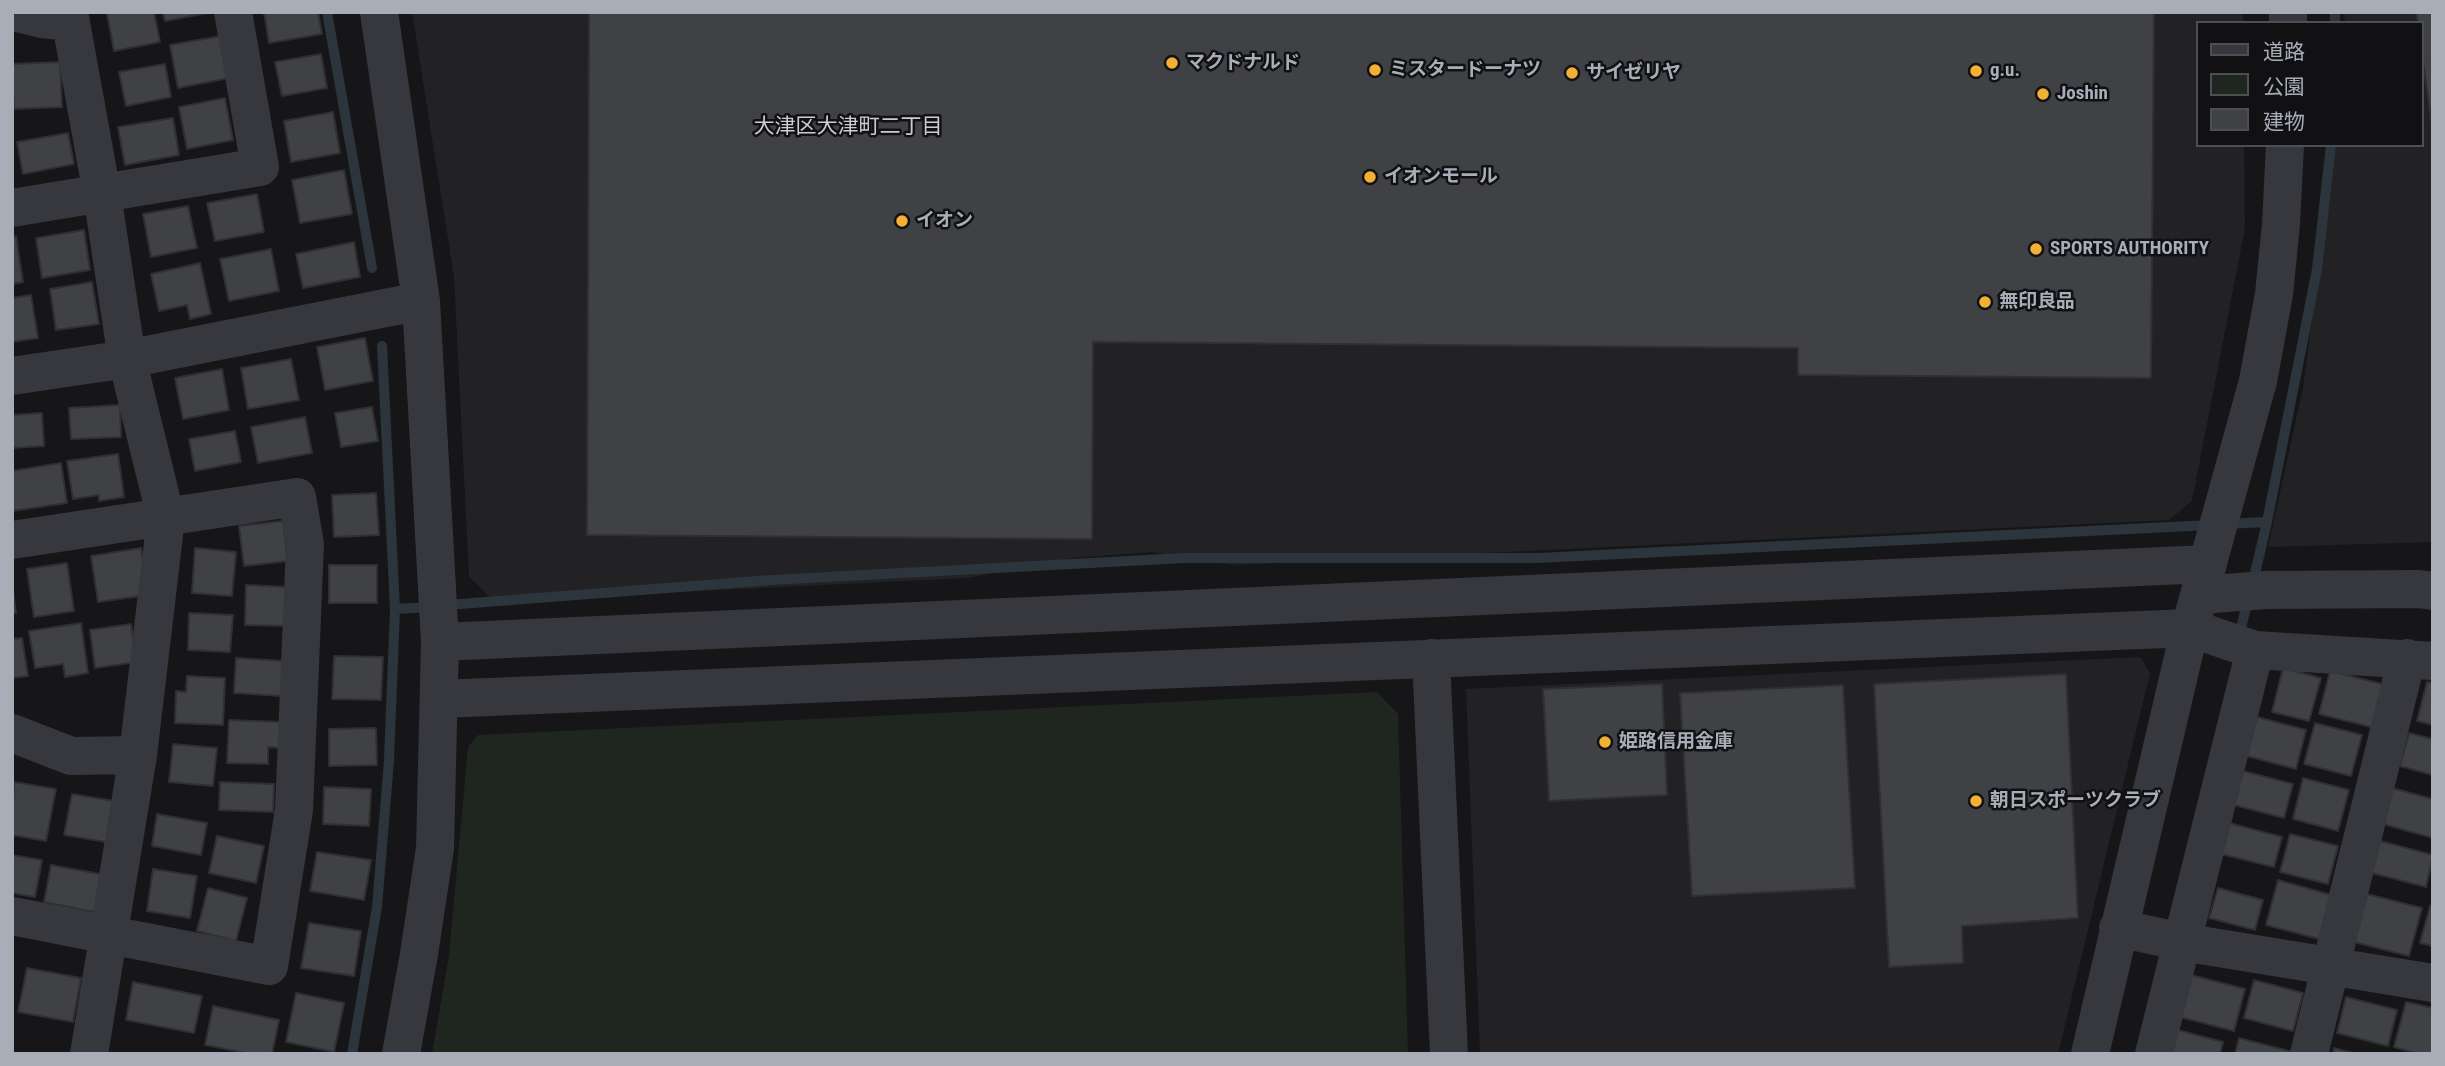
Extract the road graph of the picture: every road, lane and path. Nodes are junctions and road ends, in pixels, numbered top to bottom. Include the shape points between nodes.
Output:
1 (14, 12) edge
2 (233, 12) edge
3 (379, 12) edge
4 (70, 17) edge
5 (2285, 147) edge
6 (102, 194) junction
7 (12, 208) edge
8 (421, 301) junction
9 (127, 359) junction
10 (12, 376) edge
11 (166, 518) junction
12 (12, 540) edge
13 (2433, 591) edge
14 (2199, 596) junction
15 (440, 642) junction
16 (2255, 650) junction
17 (1431, 659) junction
18 (2420, 660) edge
19 (440, 699) junction
20 (12, 733) edge
21 (138, 755) junction
22 (12, 916) edge
23 (2118, 928) junction
24 (108, 934) junction
25 (2182, 942) junction
26 (2330, 967) junction
27 (2433, 983) edge
28 (89, 1054) edge
29 (401, 1054) edge
30 (1449, 1054) edge
31 (2090, 1054) edge
32 (2154, 1054) edge
33 (2309, 1054) edge

1 - 4 street via 42,19
2 - 6 street via 260,167
3 - 8 street
4 - 6 street
5 - 14 street via 2272,307 2258,381
6 - 7 street
6 - 9 street
8 - 9 street
8 - 15 street
9 - 10 street
9 - 11 street
11 - 12 street
11 - 21 street
11 - 24 street via 297,496 305,544 294,810 269,966
13 - 14 street via 2265,590
14 - 15 street
14 - 16 street
14 - 17 street
14 - 23 street
15 - 19 street
16 - 18 street
16 - 25 street
17 - 19 street
17 - 30 street
18 - 26 street
19 - 29 street via 435,848
20 - 21 street via 71,756
21 - 24 street
22 - 24 street
23 - 25 street
23 - 31 street
24 - 28 street
25 - 26 street
25 - 32 street
26 - 27 street
26 - 33 street

